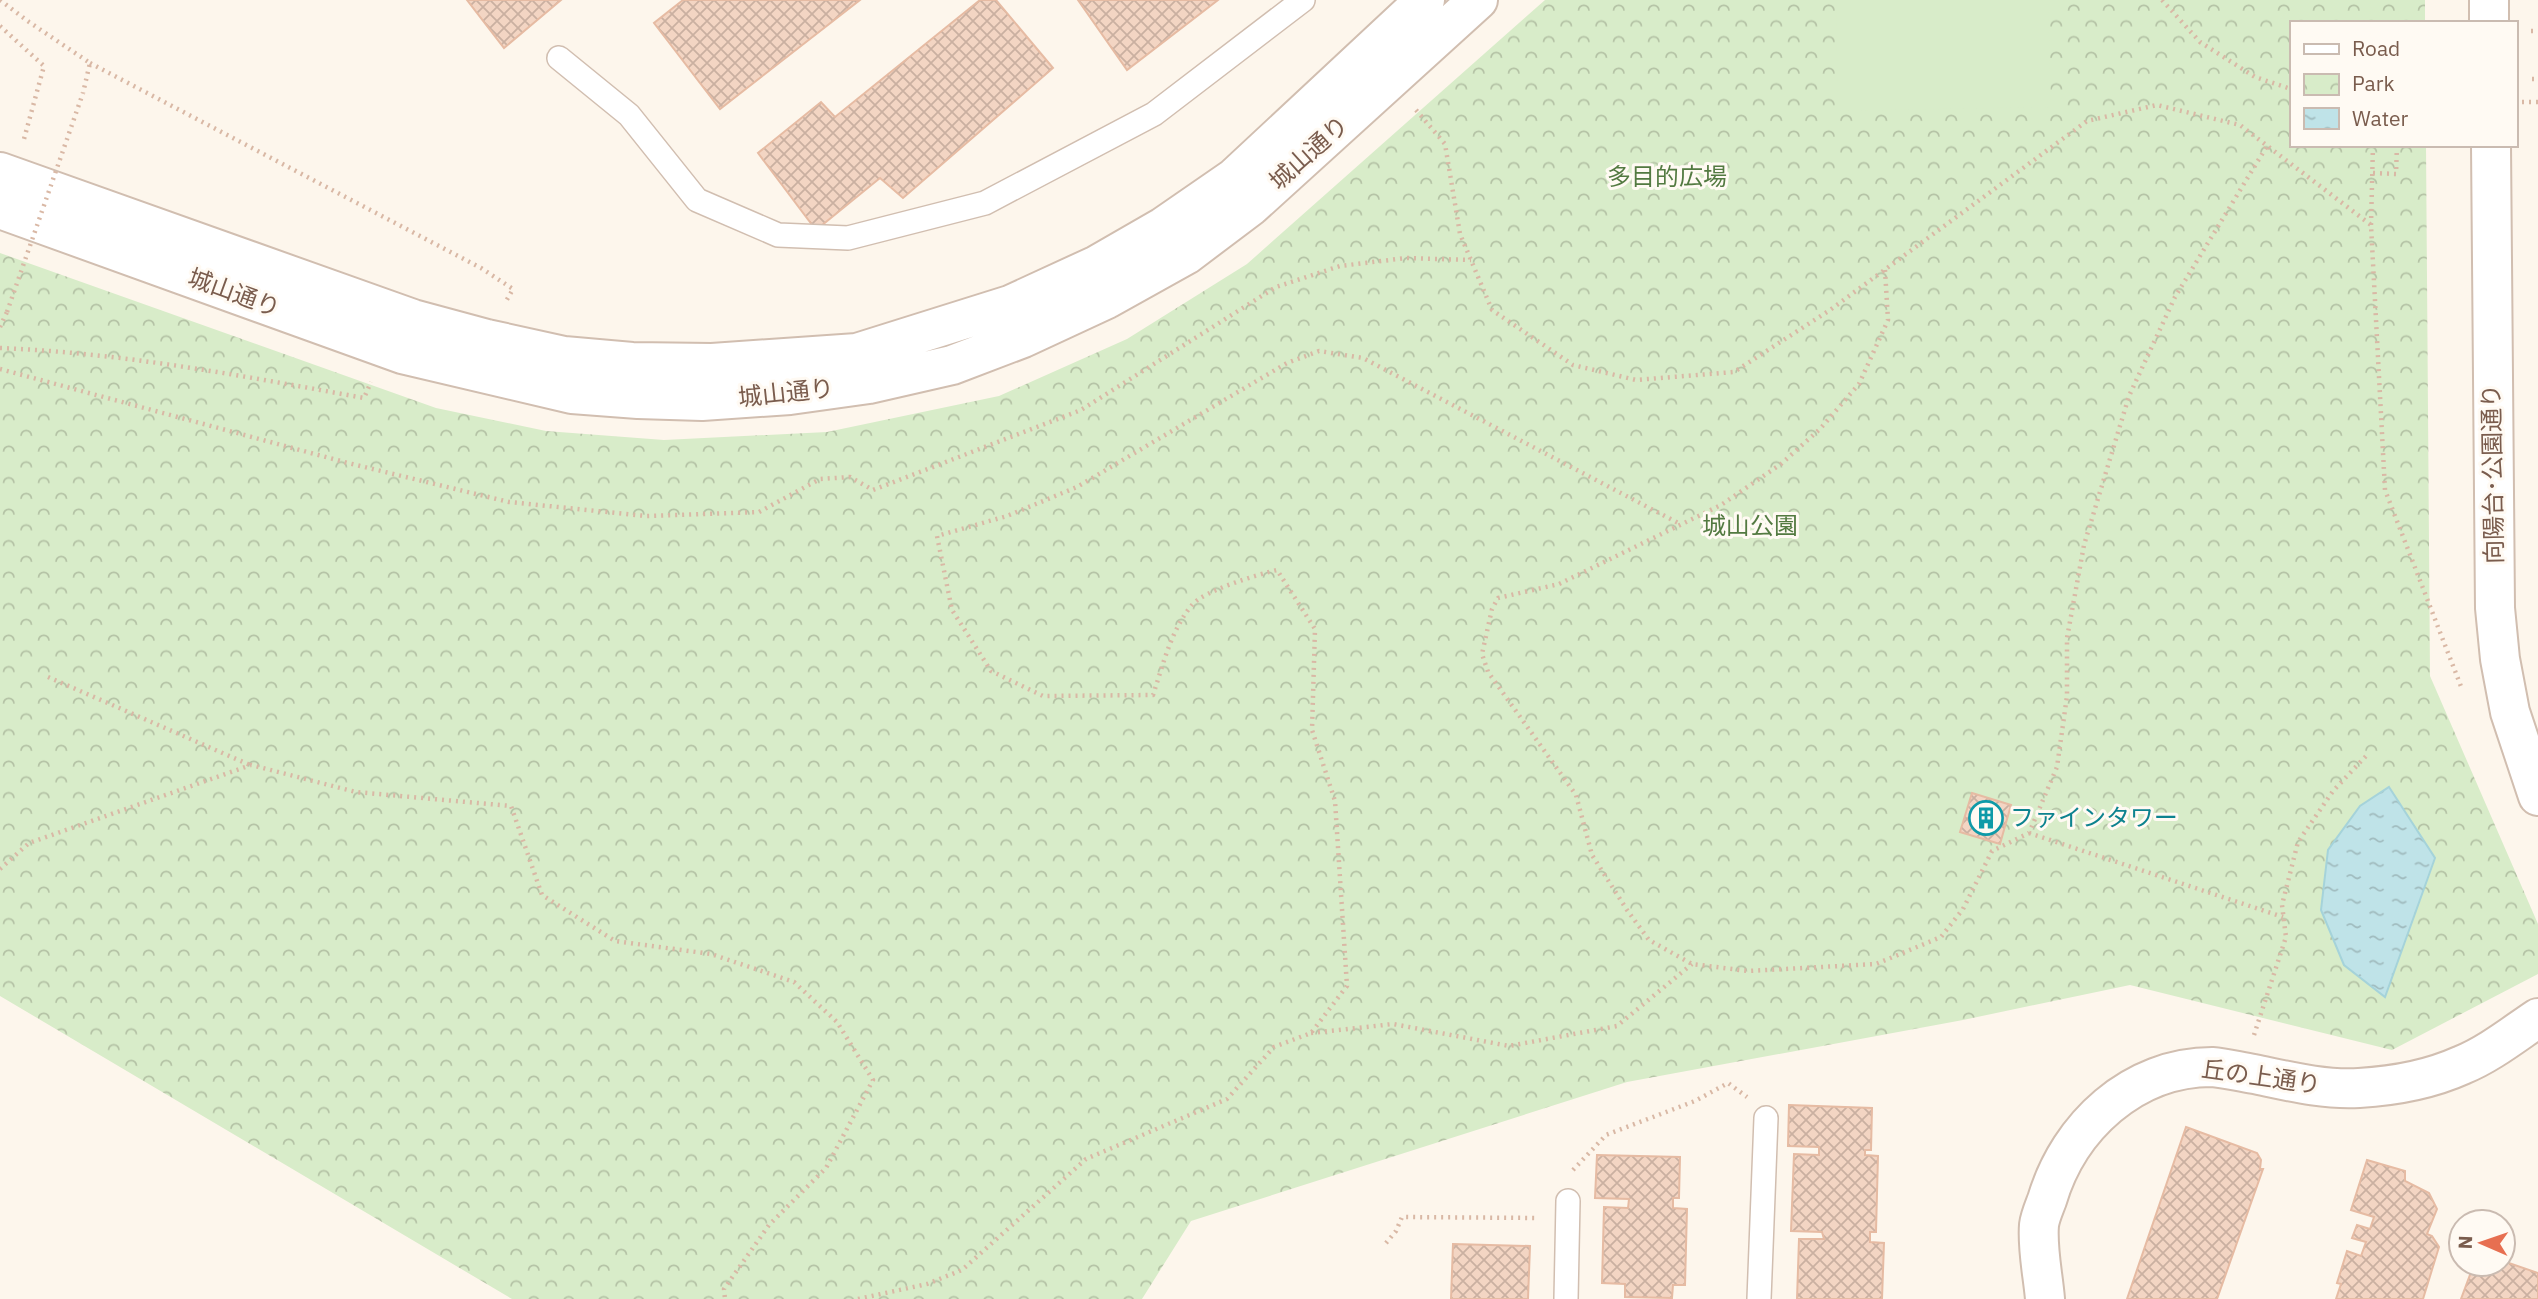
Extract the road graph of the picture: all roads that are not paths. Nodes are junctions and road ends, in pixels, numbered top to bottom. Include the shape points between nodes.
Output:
1 (1303, 0) edge
2 (1424, 0) edge
3 (1478, 0) edge
4 (2489, 0) edge
5 (2489, 21) edge
6 (559, 58) dead end
7 (2491, 147) edge
8 (11, 159) edge
9 (0, 209) edge
10 (2538, 796) edge
11 (2538, 1018) edge
12 (1766, 1118) road end
13 (1568, 1210) road end
14 (1566, 1299) edge
15 (1759, 1299) edge
16 (2045, 1299) edge

1 - 6 lane via 1154,114 1009,191 985,203 848,238 778,235 697,200 629,115
2 - 8 street, 城山通り via 1234,178 1163,227 1097,265 1010,305 857,353 712,363 632,362 564,356 487,340 413,319
3 - 9 street, 城山通り via 1251,206 1186,255 1023,338 953,365 869,384 702,401 572,394 402,354
4 - 5 street
7 - 10 street, 向陽台･公園通り via 2495,608 2510,712
11 - 16 street, 丘の上通り via 2464,1065 2436,1075 2359,1088 2186,1068 2155,1078 2106,1105 2066,1154 2039,1225
12 - 15 lane
13 - 14 lane

